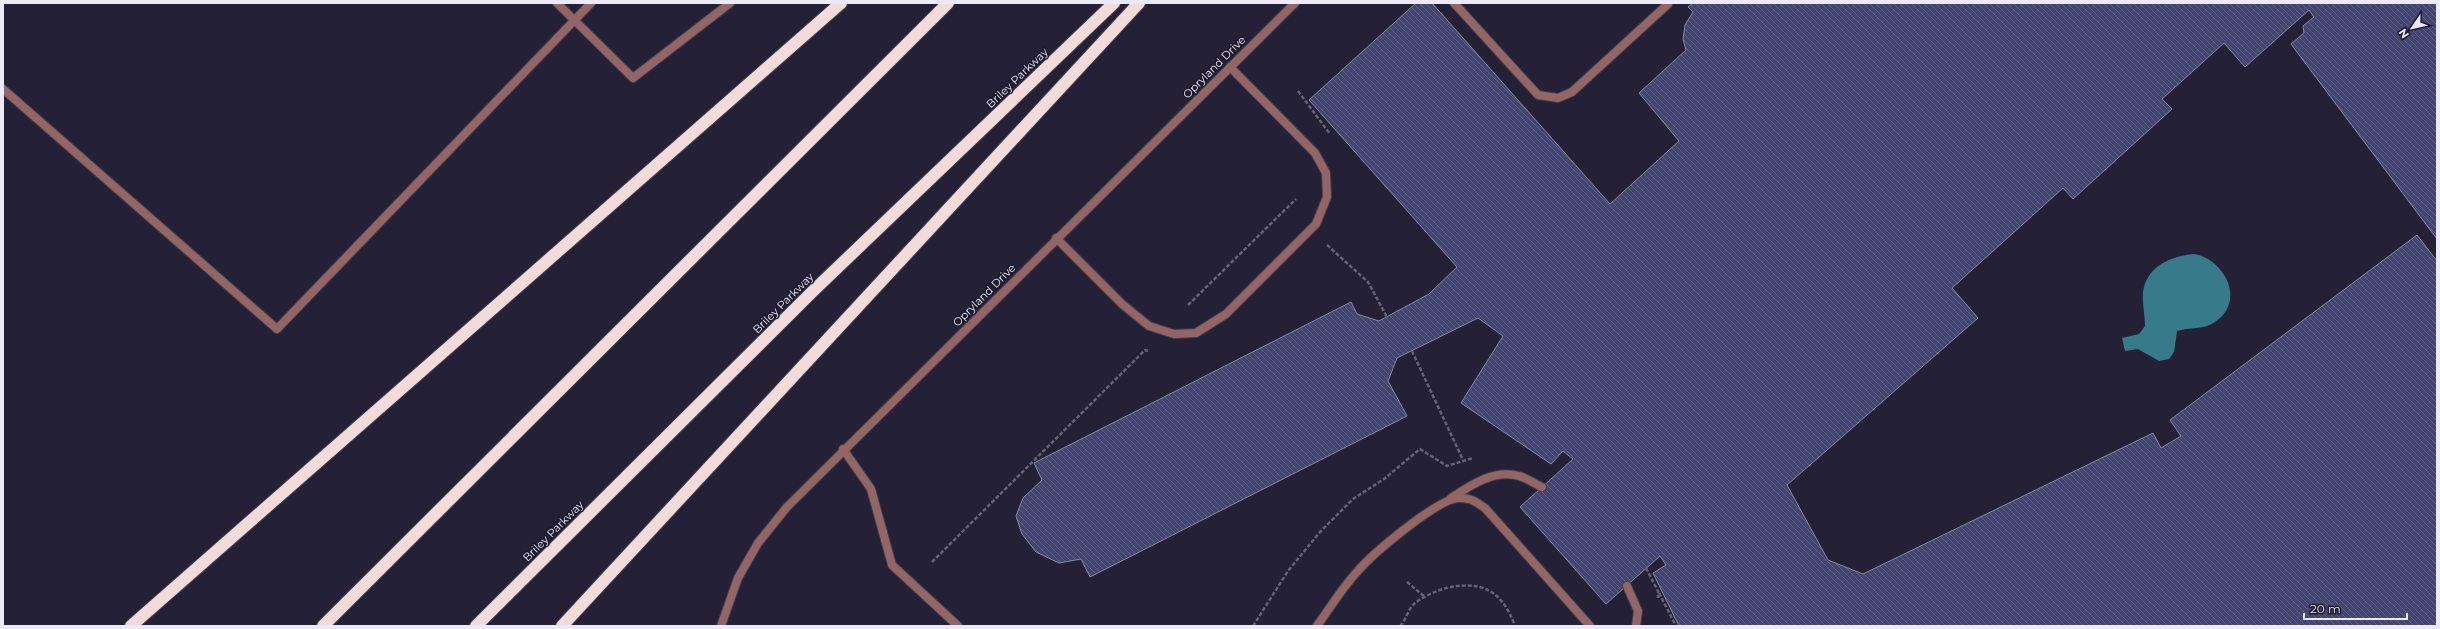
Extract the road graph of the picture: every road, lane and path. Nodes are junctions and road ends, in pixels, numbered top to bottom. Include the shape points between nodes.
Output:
1 (557, 3) edge
2 (591, 3) edge
3 (730, 3) edge
4 (841, 3) edge
5 (948, 3) edge
6 (1114, 3) edge
7 (1139, 3) edge
8 (1295, 3) edge
9 (1454, 3) edge
10 (1668, 4) edge
11 (575, 19) junction
12 (1230, 67) junction
13 (3, 89) edge
14 (1296, 199) dead end
15 (1056, 238) junction
16 (1326, 244) dead end
17 (1188, 305) dead end
18 (1388, 317) dead end
19 (1412, 351) dead end
20 (843, 449) junction
21 (1476, 457) dead end
22 (1463, 460) junction
23 (1542, 487) dead end
24 (1440, 504) junction
25 (1407, 582) dead end
26 (1627, 586) dead end
27 (1658, 591) dead end
28 (1425, 597) junction
29 (131, 626) edge
30 (323, 626) edge
31 (476, 626) edge
32 (562, 626) edge
33 (721, 626) edge
34 (958, 626) edge
35 (1253, 626) edge
36 (1317, 626) edge
37 (1400, 626) edge
38 (1515, 626) edge
39 (1590, 626) edge
40 (1636, 626) edge
41 (1676, 626) edge

1 - 11 lane
2 - 11 lane
3 - 11 lane via 634,78
4 - 29 highway
5 - 30 highway
6 - 31 highway, Briley Parkway via 812,292
7 - 32 highway
8 - 12 lane, Opryland Drive
9 - 10 lane via 1538,95 1558,98 1572,92
11 - 13 lane via 277,329
12 - 15 lane, Opryland Drive
12 - 15 lane via 1315,153 1326,173 1327,197 1316,224 1226,314 1196,333 1174,334 1149,326 1122,304
14 - 17 path
15 - 20 lane, Opryland Drive
16 - 18 path via 1368,282
19 - 22 path
20 - 33 lane, Opryland Drive via 787,507 758,543 738,578
20 - 34 lane via 871,489 892,565
21 - 22 path
22 - 35 path via 1447,466 1420,449 1384,479 1353,499 1320,532 1288,571
23 - 24 lane via 1519,476 1498,475 1482,480
24 - 36 lane via 1408,527 1357,571
24 - 39 lane via 1457,498 1473,499 1485,508
25 - 28 path
26 - 40 lane via 1638,611
27 - 41 path
28 - 37 path via 1413,605
28 - 38 path via 1465,584 1488,588 1508,608

